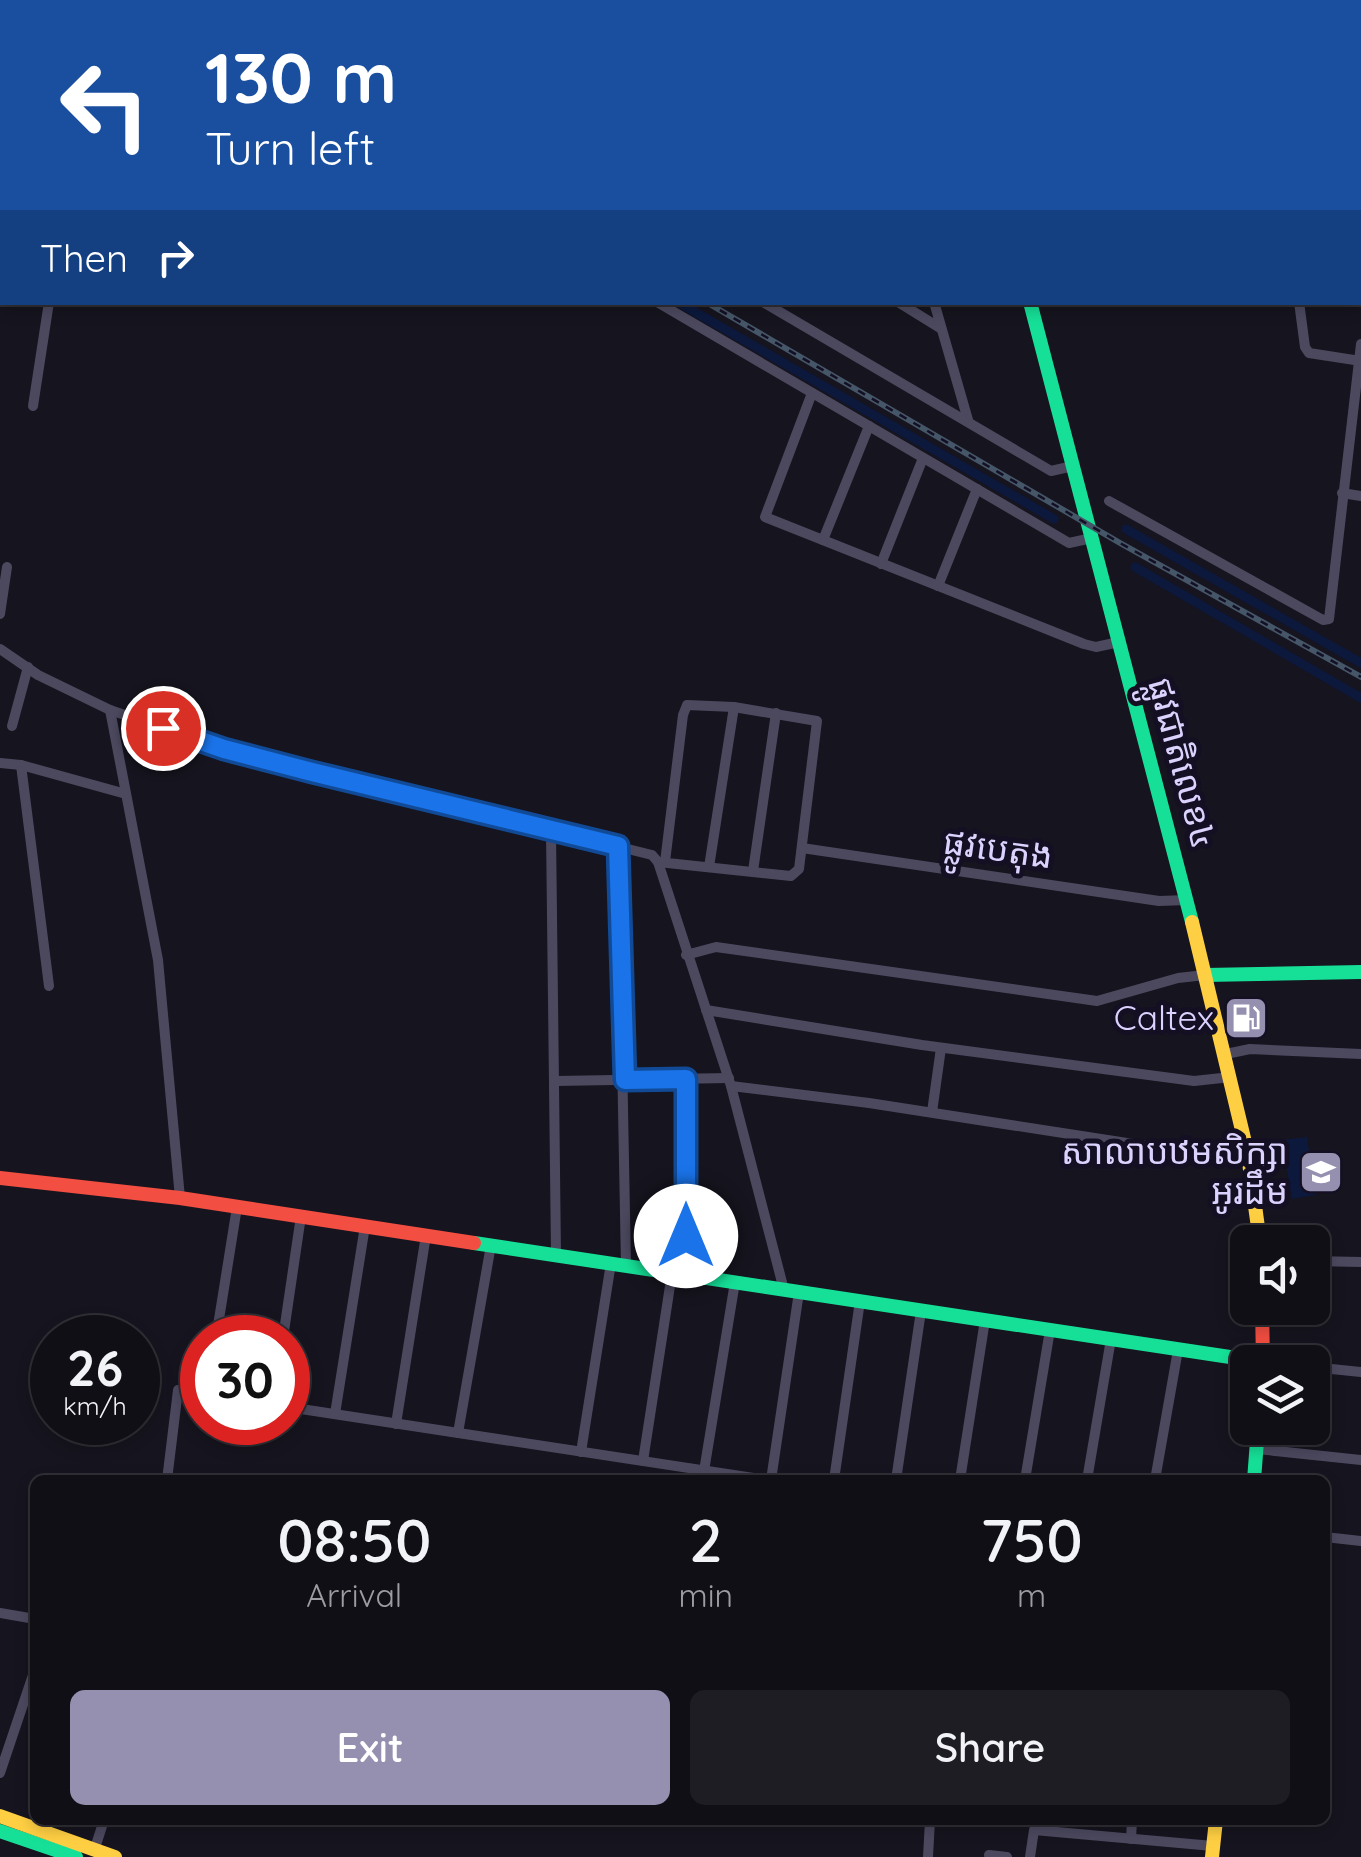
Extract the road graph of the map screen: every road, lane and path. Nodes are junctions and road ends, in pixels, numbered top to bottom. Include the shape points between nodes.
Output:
1 (49, 305) edge
2 (661, 305) edge
3 (903, 305) edge
4 (935, 305) edge
5 (1031, 305) edge
6 (1299, 305) edge
7 (784, 308) edge
8 (941, 328) junction
9 (1361, 344) edge
10 (1360, 361) edge
11 (812, 393) junction
12 (33, 406) dead end
13 (968, 420) junction
14 (868, 426) junction
15 (923, 458) junction
16 (1073, 466) junction
17 (976, 489) junction
18 (1342, 493) junction
19 (1361, 496) edge
20 (1109, 500) dead end
21 (1092, 538) junction
22 (822, 540) junction
23 (881, 564) junction
24 (8, 568) dead end
25 (938, 586) junction
26 (0, 614) edge
27 (1119, 642) junction
28 (0, 649) edge
29 (28, 667) junction
30 (734, 706) junction
31 (110, 710) junction
32 (776, 713) junction
33 (12, 726) dead end
34 (0, 763) edge
35 (21, 765) junction
36 (126, 794) junction
37 (551, 832) junction
38 (618, 846) junction
39 (802, 848) junction
40 (662, 862) junction
41 (709, 867) junction
42 (753, 872) junction
43 (1187, 900) junction
44 (686, 955) junction
45 (1361, 972) edge
46 (1204, 975) junction
47 (49, 986) dead end
48 (706, 1010) junction
49 (941, 1048) junction
50 (1226, 1054) junction
51 (1361, 1054) edge
52 (1231, 1076) junction
53 (686, 1079) junction
54 (625, 1080) junction
55 (556, 1081) junction
56 (730, 1082) junction
57 (932, 1112) junction
58 (1248, 1155) junction
59 (0, 1178) edge
60 (180, 1198) junction
61 (236, 1206) junction
62 (301, 1216) junction
63 (1258, 1225) edge
64 (364, 1226) junction
65 (426, 1235) junction
66 (491, 1245) junction
67 (556, 1255) junction
68 (1330, 1261) edge
69 (1361, 1262) edge
70 (619, 1265) junction
71 (679, 1274) junction
72 (735, 1282) junction
73 (792, 1291) junction
74 (860, 1301) junction
75 (921, 1310) junction
76 (219, 1315) edge
77 (286, 1315) edge
78 (986, 1320) junction
79 (1050, 1330) junction
80 (1111, 1340) junction
81 (1178, 1350) junction
82 (1230, 1357) edge
83 (1330, 1369) edge
84 (1361, 1372) edge
85 (180, 1390) edge
86 (310, 1410) edge
87 (335, 1414) junction
88 (396, 1424) junction
89 (458, 1433) junction
90 (1257, 1445) edge
91 (1257, 1449) junction
92 (581, 1452) junction
93 (1361, 1460) edge
94 (643, 1461) junction
95 (704, 1470) junction
96 (168, 1475) edge
97 (736, 1475) edge
98 (770, 1475) edge
99 (835, 1475) edge
100 (897, 1475) edge
101 (961, 1475) edge
102 (1026, 1475) edge
103 (1088, 1475) edge
104 (1156, 1475) edge
105 (1254, 1475) edge
106 (1330, 1537) edge
107 (1361, 1541) edge
108 (0, 1613) edge
109 (30, 1618) edge
110 (30, 1683) edge
111 (0, 1773) edge
112 (0, 1816) edge
113 (30, 1822) edge
114 (44, 1825) edge
115 (102, 1825) edge
116 (930, 1825) edge
117 (1036, 1825) edge
118 (1132, 1825) edge
119 (1215, 1825) edge
120 (0, 1831) edge
121 (1131, 1839) junction
122 (95, 1848) junction
123 (1212, 1851) edge
124 (989, 1855) edge
125 (76, 1857) edge
126 (114, 1857) edge
127 (928, 1857) edge
128 (1007, 1857) edge
129 (1030, 1857) edge

1 - 12 street
2 - 11 street
3 - 8 street
4 - 8 street
5 - 16 main road, ផ្លូវជាតិលេខ៤
6 - 10 street via 1309,353
7 - 13 street
8 - 13 street
9 - 10 street
10 - 18 street
11 - 14 street
11 - 22 street via 765,518
13 - 16 street via 1051,471
14 - 15 street
14 - 22 street
15 - 17 street
15 - 23 street
16 - 21 main road, ផ្លូវជាតិលេខ៤
17 - 21 street via 1070,543
17 - 25 street
18 - 19 street
18 - 20 street via 1330,615 1323,620
21 - 27 main road, ផ្លូវជាតិលេខ៤
22 - 23 street
23 - 25 street
24 - 26 street
25 - 27 street via 1084,644
27 - 43 main road, ផ្លូវជាតិលេខ៤
28 - 29 street
29 - 31 street
29 - 33 street
30 - 32 street
30 - 40 street via 685,708
30 - 41 street
31 - 36 street
31 - 37 street via 224,749
32 - 39 street via 818,724
32 - 42 street
34 - 35 street
35 - 36 street
35 - 47 street
36 - 60 street via 158,960
37 - 38 street
37 - 55 street
38 - 40 street
38 - 54 street
39 - 42 street via 795,874
39 - 43 street, ផ្លូវបេតុង
40 - 41 street
40 - 44 street
41 - 42 street
43 - 46 main road, ផ្លូវជាតិលេខ៤
44 - 46 street via 716,947 1097,1001
44 - 48 street
45 - 46 main road
46 - 50 main road, ផ្លូវជាតិលេខ៤
48 - 49 street
48 - 56 street
49 - 52 street via 1194,1081
49 - 57 street
50 - 51 street
50 - 52 main road, ផ្លូវជាតិលេខ៤
52 - 58 main road, ផ្លូវជាតិលេខ៤
53 - 54 street
53 - 56 street
53 - 71 street
54 - 55 street
54 - 70 street
55 - 67 street
56 - 57 street
56 - 73 street
57 - 58 street via 1224,1158
58 - 63 main road, ផ្លូវជាតិលេខ៤
59 - 60 main road
60 - 61 main road
61 - 62 main road
61 - 76 street
62 - 64 main road
62 - 77 street
64 - 65 main road
64 - 87 street
65 - 66 main road
65 - 88 street
66 - 67 main road
66 - 89 street
67 - 70 main road
68 - 69 street
70 - 71 main road
70 - 92 street
71 - 72 main road
71 - 94 street
72 - 73 main road
72 - 95 street
73 - 74 main road
73 - 98 street
74 - 75 main road
74 - 99 street
75 - 78 main road
75 - 100 street
78 - 79 main road
78 - 101 street
79 - 80 main road
79 - 102 street
80 - 81 main road
80 - 103 street
81 - 82 main road
81 - 104 street
83 - 84 street
85 - 96 street
86 - 87 street
87 - 88 street
88 - 89 street
89 - 92 street
90 - 91 main road
91 - 93 street
91 - 105 main road
92 - 94 street
94 - 95 street
95 - 97 street
106 - 107 street
108 - 109 street
110 - 111 street
112 - 113 main road
114 - 122 main road
115 - 122 street
116 - 127 street
117 - 121 street
117 - 129 street
118 - 121 street
119 - 123 main road
120 - 125 main road
121 - 123 street
122 - 126 main road
124 - 128 street

